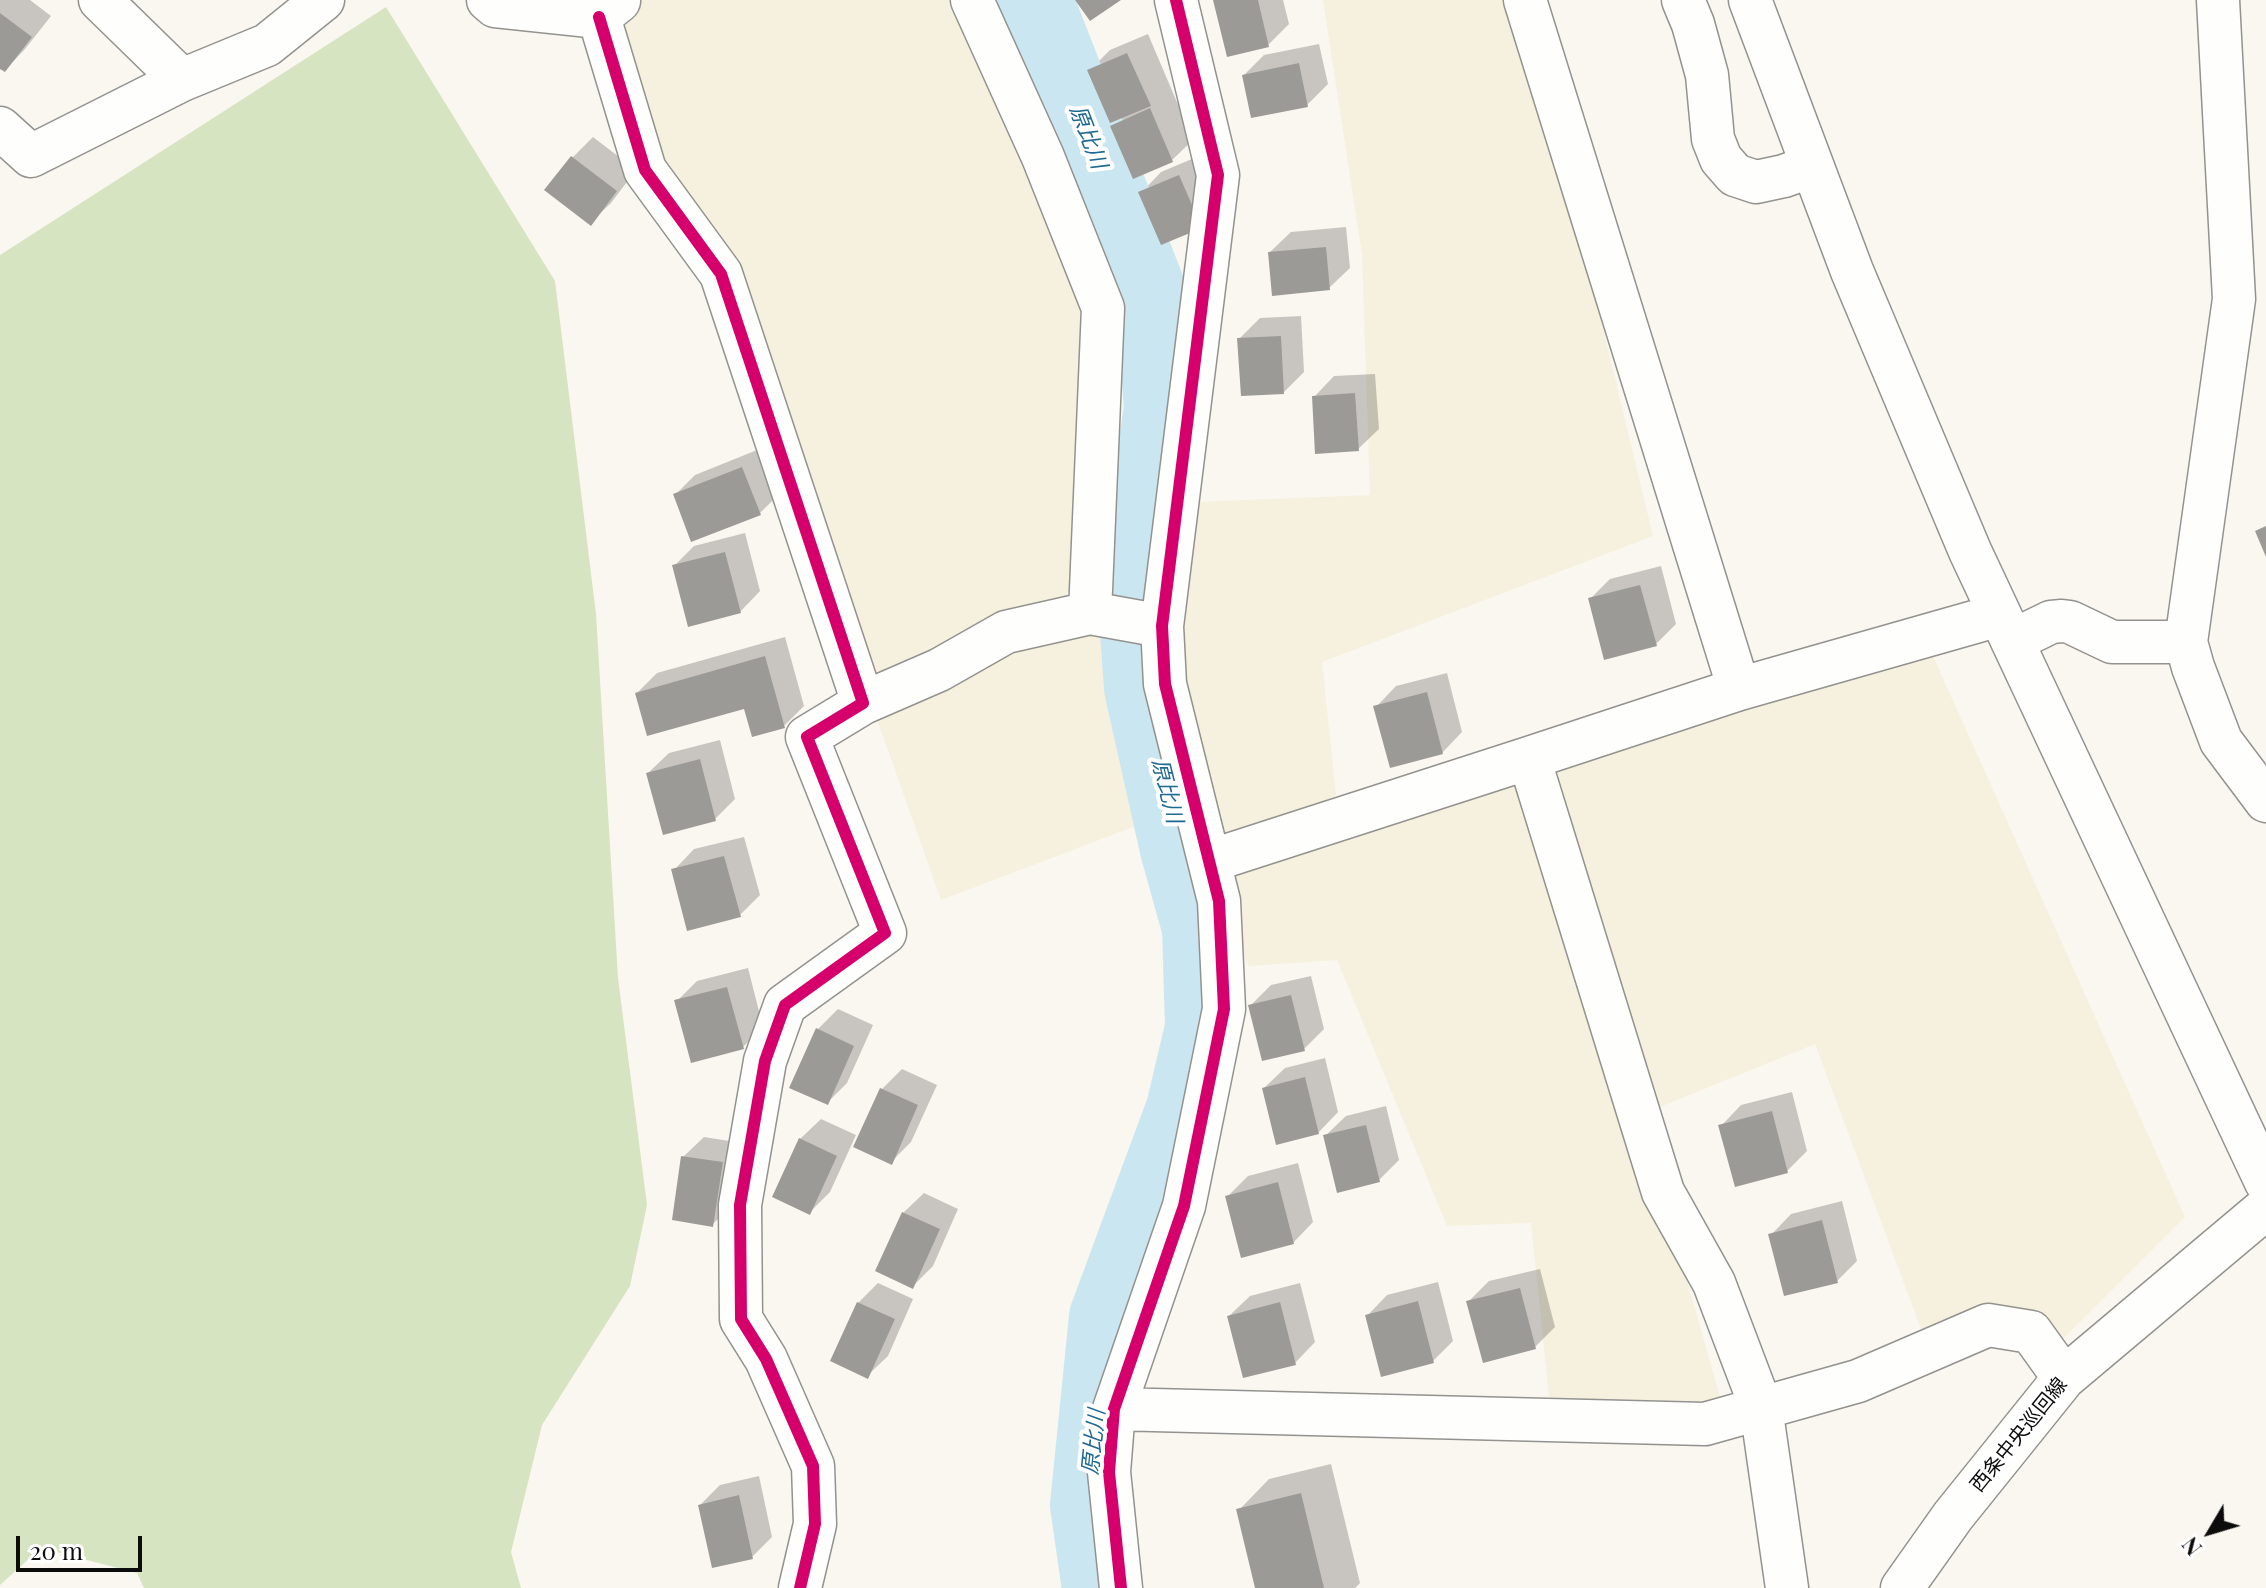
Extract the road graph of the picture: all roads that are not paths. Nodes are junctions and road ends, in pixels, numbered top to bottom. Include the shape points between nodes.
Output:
1 (100, 0) edge
2 (323, 0) edge
3 (488, 0) edge
4 (972, 0) edge
5 (1176, 0) edge
6 (1525, 0) edge
7 (1683, 0) edge
8 (1750, 0) edge
9 (2218, 0) edge
10 (610, 9) edge
11 (182, 80) junction
12 (0, 128) edge
13 (1812, 166) junction
14 (1090, 613) junction
15 (1162, 626) junction
16 (2006, 628) junction
17 (2186, 642) junction
18 (1739, 689) junction
19 (863, 703) junction
20 (1529, 758) junction
21 (2266, 801) edge
22 (1210, 861) junction
23 (2266, 1182) edge
24 (2266, 1208) edge
25 (2064, 1378) junction
26 (1761, 1407) junction
27 (1114, 1409) junction
28 (800, 1588) edge
29 (1121, 1588) edge
30 (1787, 1588) edge
31 (1902, 1588) edge

1 - 11 street
2 - 11 street via 267,45
3 - 10 street via 495,6
4 - 14 street via 1103,308
5 - 15 street via 1218,175
6 - 18 street
7 - 13 street via 1707,75 1713,139 1721,159 1735,175 1756,182
8 - 13 street
9 - 17 street via 2234,299
10 - 19 street via 645,170 721,274
11 - 12 street via 31,156
13 - 16 street
14 - 15 street
14 - 19 street via 1006,632 939,670
15 - 22 street via 1165,684
16 - 17 street via 2062,621 2112,642
16 - 18 street
16 - 23 street
17 - 21 street via 2221,741
18 - 20 street
19 - 28 street via 807,737 885,933 785,1005 765,1061 740,1205 741,1319 766,1359 813,1466 815,1524
20 - 22 street
20 - 26 street via 1663,1192 1714,1283
22 - 27 street via 1219,901 1224,1009 1184,1206
24 - 25 street, 西条中央巡回線
25 - 26 street via 2031,1332 1988,1325 1858,1381
25 - 31 street, 西条中央巡回線
26 - 27 street via 1705,1424
26 - 30 street
27 - 29 street via 1109,1472

